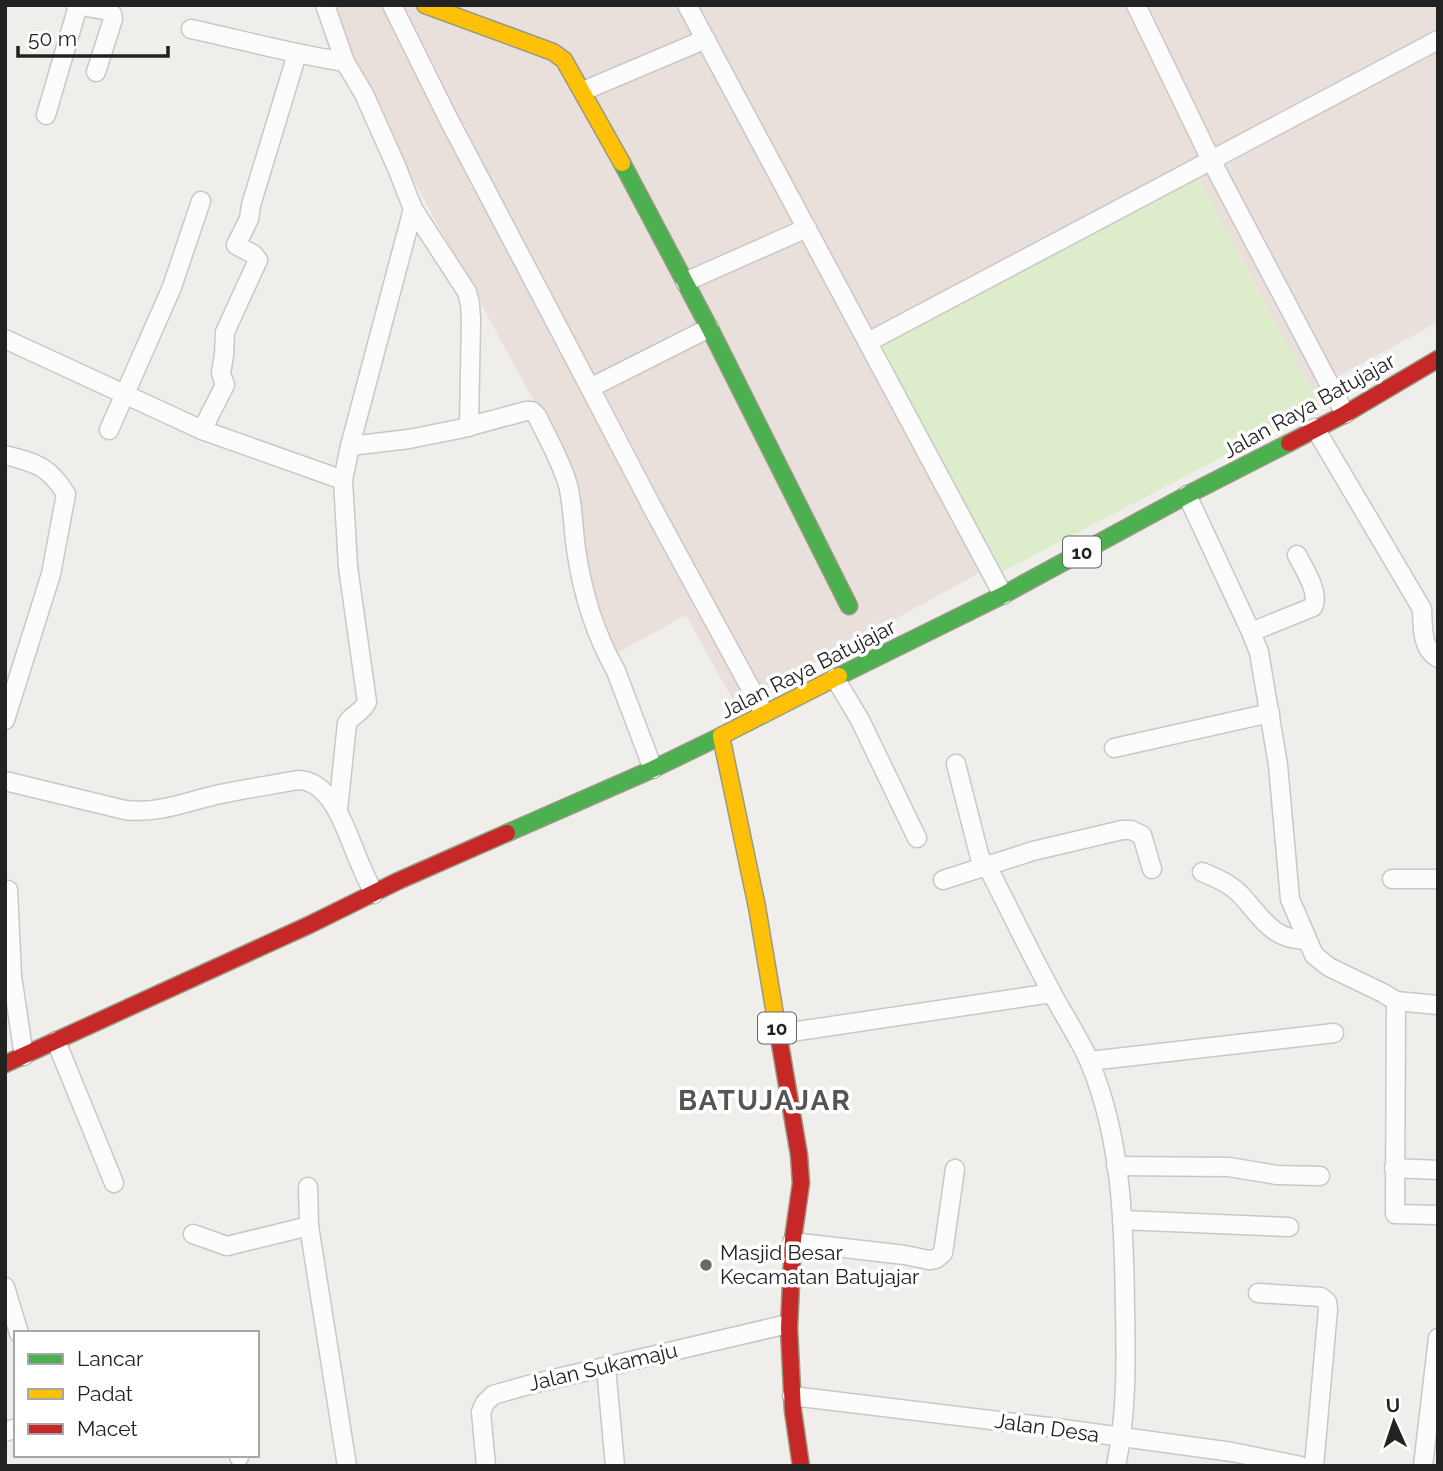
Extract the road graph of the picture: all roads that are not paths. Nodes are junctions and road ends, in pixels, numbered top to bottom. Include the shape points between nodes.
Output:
1 (77, 5) edge
2 (326, 5) edge
3 (392, 5) edge
4 (425, 5) edge
5 (687, 5) edge
6 (1136, 5) edge
7 (191, 29) dead end
8 (706, 39) junction
9 (1438, 40) edge
10 (297, 54) junction
11 (345, 62) junction
12 (96, 72) dead end
13 (583, 92) junction
14 (46, 115) dead end
15 (1211, 159) junction
16 (201, 201) dead end
17 (413, 209) junction
18 (807, 228) junction
19 (685, 282) junction
20 (709, 328) junction
21 (5, 339) edge
22 (868, 342) junction
23 (1438, 359) edge
24 (590, 388) junction
25 (125, 394) junction
26 (1345, 414) junction
27 (469, 427) junction
28 (1315, 428) junction
29 (109, 430) dead end
30 (202, 430) junction
31 (350, 446) junction
32 (5, 455) edge
33 (343, 480) junction
34 (1187, 495) junction
35 (1297, 555) dead end
36 (1003, 595) junction
37 (849, 606) dead end
38 (1251, 632) junction
39 (1438, 658) edge
40 (835, 678) junction
41 (764, 713) junction
42 (1270, 713) junction
43 (5, 720) edge
44 (721, 736) junction
45 (1114, 748) dead end
46 (956, 764) dead end
47 (653, 769) junction
48 (5, 781) edge
49 (338, 810) junction
50 (917, 838) dead end
51 (987, 866) junction
52 (1152, 869) dead end
53 (1202, 872) dead end
54 (1392, 879) dead end
55 (1438, 879) edge
56 (943, 880) dead end
57 (8, 890) dead end
58 (374, 894) junction
59 (1307, 940) junction
60 (1052, 993) junction
61 (1396, 1001) junction
62 (1438, 1005) edge
63 (1334, 1033) dead end
64 (778, 1034) junction
65 (56, 1041) junction
66 (24, 1056) junction
67 (1090, 1061) junction
68 (5, 1064) edge
69 (1116, 1166) junction
70 (1394, 1168) junction
71 (955, 1169) dead end
72 (1438, 1170) edge
73 (1320, 1176) dead end
74 (114, 1183) dead end
75 (308, 1187) dead end
76 (1438, 1215) edge
77 (1122, 1220) junction
78 (309, 1226) junction
79 (1289, 1227) dead end
80 (193, 1234) dead end
81 (792, 1242) junction
82 (5, 1287) edge
83 (1258, 1293) dead end
84 (788, 1324) junction
85 (18, 1331) edge
86 (1438, 1338) edge
87 (606, 1367) junction
88 (792, 1396) junction
89 (1122, 1438) junction
90 (347, 1466) edge
91 (486, 1466) edge
92 (615, 1466) edge
93 (801, 1466) edge
94 (1115, 1466) edge
95 (1301, 1466) edge
96 (1314, 1466) edge
97 (1423, 1466) edge

1 - 12 street via 112,14
1 - 14 street
2 - 11 street
3 - 24 street
4 - 13 main road via 559,55
5 - 8 street
6 - 15 street
7 - 10 street
8 - 13 street
8 - 18 street
9 - 15 street
10 - 11 street
10 - 30 street via 249,219 236,245 258,260 225,332 221,373 225,385
11 - 17 street via 364,94
13 - 19 main road
15 - 22 street
15 - 26 street
16 - 25 street via 172,287
17 - 27 street via 467,292
17 - 31 street
18 - 19 street
18 - 22 street
19 - 20 main road
20 - 24 street
20 - 37 main road
21 - 25 street
22 - 36 street
23 - 26 main road, Jalan Raya Batujajar / 10
24 - 41 street
25 - 29 street
25 - 30 street
26 - 28 main road, Jalan Raya Batujajar / 10
27 - 31 street
27 - 47 street via 526,411 537,416 568,486 576,551 592,616
28 - 34 main road, Jalan Raya Batujajar / 10
28 - 39 street via 1422,609 1424,640
30 - 33 street
31 - 33 street
32 - 43 street via 41,466 66,494 51,574
33 - 49 street via 348,567 367,702 347,723
34 - 36 main road, Jalan Raya Batujajar / 10
34 - 38 street
35 - 38 street via 1314,591 1313,607
36 - 40 main road, Jalan Raya Batujajar / 10
38 - 42 street
40 - 41 main road, Jalan Raya Batujajar / 10
40 - 50 street
41 - 44 main road, Jalan Raya Batujajar / 10
42 - 45 street
42 - 59 street via 1290,899
44 - 47 main road
44 - 64 main road, Jalan Raya Batujajar / 10
46 - 51 street via 976,846
47 - 58 main road
48 - 49 street via 138,812 304,780 315,784
49 - 58 street
51 - 52 street via 1131,830 1142,835
51 - 56 street
51 - 60 street
53 - 59 street via 1239,893 1270,929
54 - 55 street
57 - 66 street via 12,976
58 - 65 main road
59 - 61 street via 1314,955 1329,967
60 - 64 street
60 - 67 street
61 - 62 street
61 - 70 street
63 - 67 street
64 - 81 main road, Jalan Raya Batujajar / 10 via 800,1165
65 - 66 main road
65 - 74 street
66 - 68 main road
67 - 69 street via 1108,1115
69 - 73 street via 1216,1166
69 - 77 street
70 - 72 street
70 - 76 street via 1395,1214
71 - 81 street via 943,1253 936,1259
75 - 78 street
77 - 79 street
77 - 89 street
78 - 80 street via 227,1246
78 - 90 street
81 - 84 main road, Jalan Raya Batujajar / 10
82 - 85 street
83 - 96 street via 1321,1297 1327,1302
84 - 87 street, Jalan Sukamaju
84 - 88 main road, 10
86 - 97 street
87 - 91 street, Jalan Sukamaju via 493,1395 481,1412
87 - 92 street
88 - 89 street, Jalan Desa
88 - 93 main road, 10
89 - 94 street
89 - 95 street, Jalan Desa

